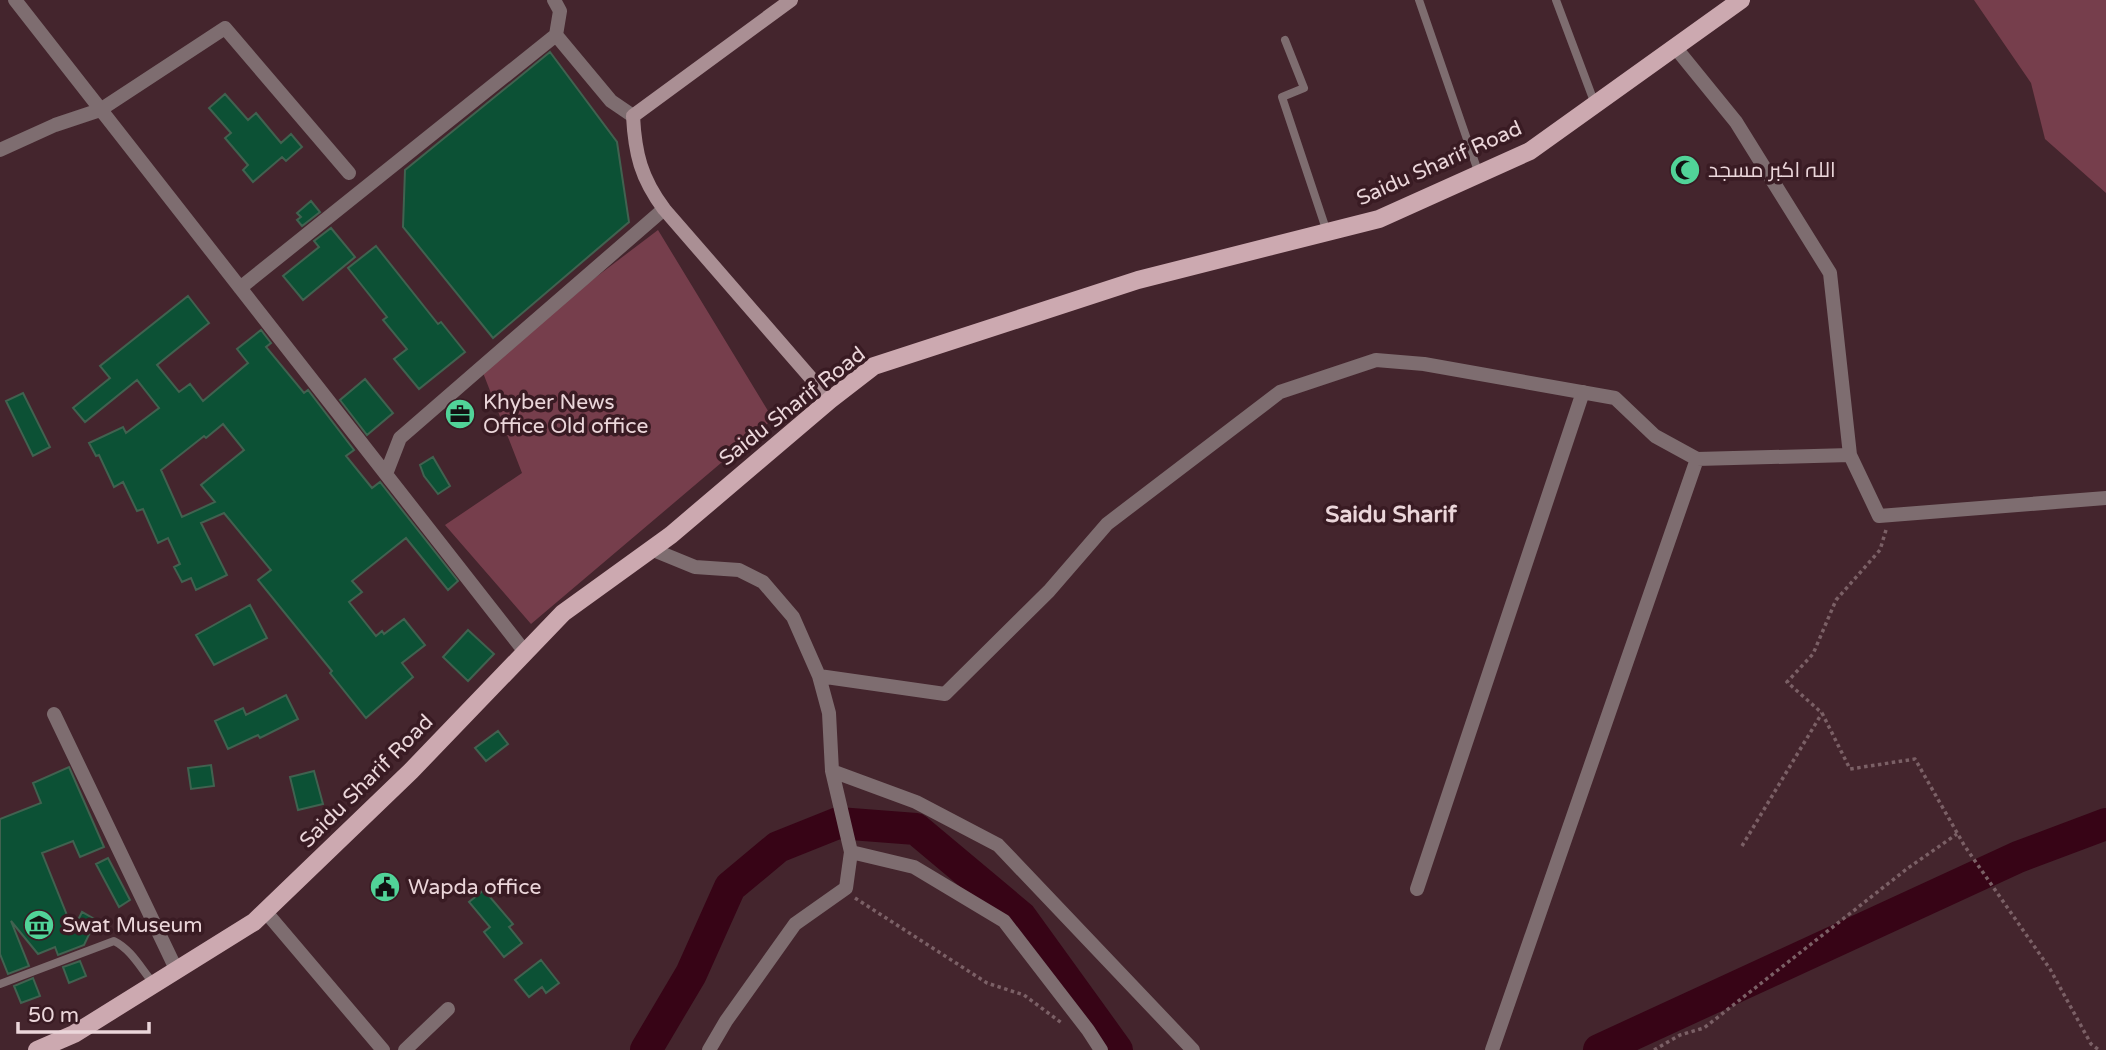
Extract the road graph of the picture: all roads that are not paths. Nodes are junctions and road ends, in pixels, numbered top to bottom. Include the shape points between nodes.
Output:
1 (15, 0) edge
2 (554, 0) edge
3 (791, 0) edge
4 (1419, 0) edge
5 (1556, 0) edge
6 (1736, 2) edge
7 (556, 35) junction
8 (1285, 40) dead end
9 (1675, 47) junction
10 (1595, 104) junction
11 (100, 110) junction
12 (633, 116) junction
13 (0, 150) edge
14 (349, 173) dead end
15 (1479, 174) junction
16 (664, 209) junction
17 (1327, 232) junction
18 (240, 288) junction
19 (1583, 392) junction
20 (830, 400) junction
21 (1850, 455) junction
22 (1697, 459) junction
23 (386, 474) junction
24 (2106, 498) edge
25 (651, 549) junction
26 (525, 652) junction
27 (819, 676) junction
28 (54, 714) dead end
29 (832, 772) junction
30 (851, 851) junction
31 (1417, 889) dead end
32 (265, 911) junction
33 (176, 970) junction
34 (0, 984) edge
35 (154, 984) junction
36 (448, 1009) dead end
37 (37, 1050) edge
38 (383, 1050) edge
39 (405, 1050) edge
40 (709, 1050) edge
41 (1101, 1050) edge
42 (1193, 1050) edge
43 (1492, 1050) edge

1 - 11 street
2 - 7 street via 560,11
3 - 12 street
4 - 15 lane
5 - 10 lane
6 - 9 main road, Saidu Sharif Road
7 - 12 street via 611,101
7 - 18 street
8 - 17 lane via 1304,88 1282,97
9 - 10 main road, Saidu Sharif Road
9 - 21 street via 1736,122 1830,273
10 - 15 main road, Saidu Sharif Road via 1530,151
11 - 13 street
11 - 14 street via 225,28
11 - 18 street
12 - 16 street via 640,168
15 - 17 main road, Saidu Sharif Road via 1379,219
16 - 20 street
16 - 23 street via 400,438
17 - 20 main road, Saidu Sharif Road via 1139,280 874,366
18 - 23 street
19 - 22 street via 1615,398 1655,436
19 - 27 street via 1376,360 1280,393 1107,524 1049,591 945,694
19 - 31 street
20 - 25 main road, Saidu Sharif Road
21 - 22 street
21 - 24 street via 1879,516
22 - 43 street
23 - 26 street
25 - 26 main road, Saidu Sharif Road via 563,613
25 - 27 street via 695,567 739,570 762,582 793,617
26 - 32 main road, Saidu Sharif Road via 411,771
27 - 29 street via 829,713
28 - 33 street
29 - 30 street
29 - 42 street via 916,802 998,845
30 - 40 street via 846,888 795,924
30 - 41 street via 914,867 1004,921
32 - 33 main road, Saidu Sharif Road
32 - 38 street
33 - 35 main road, Saidu Sharif Road
34 - 35 lane via 114,941 123,945
35 - 37 main road, Saidu Sharif Road via 74,1034
36 - 39 street

